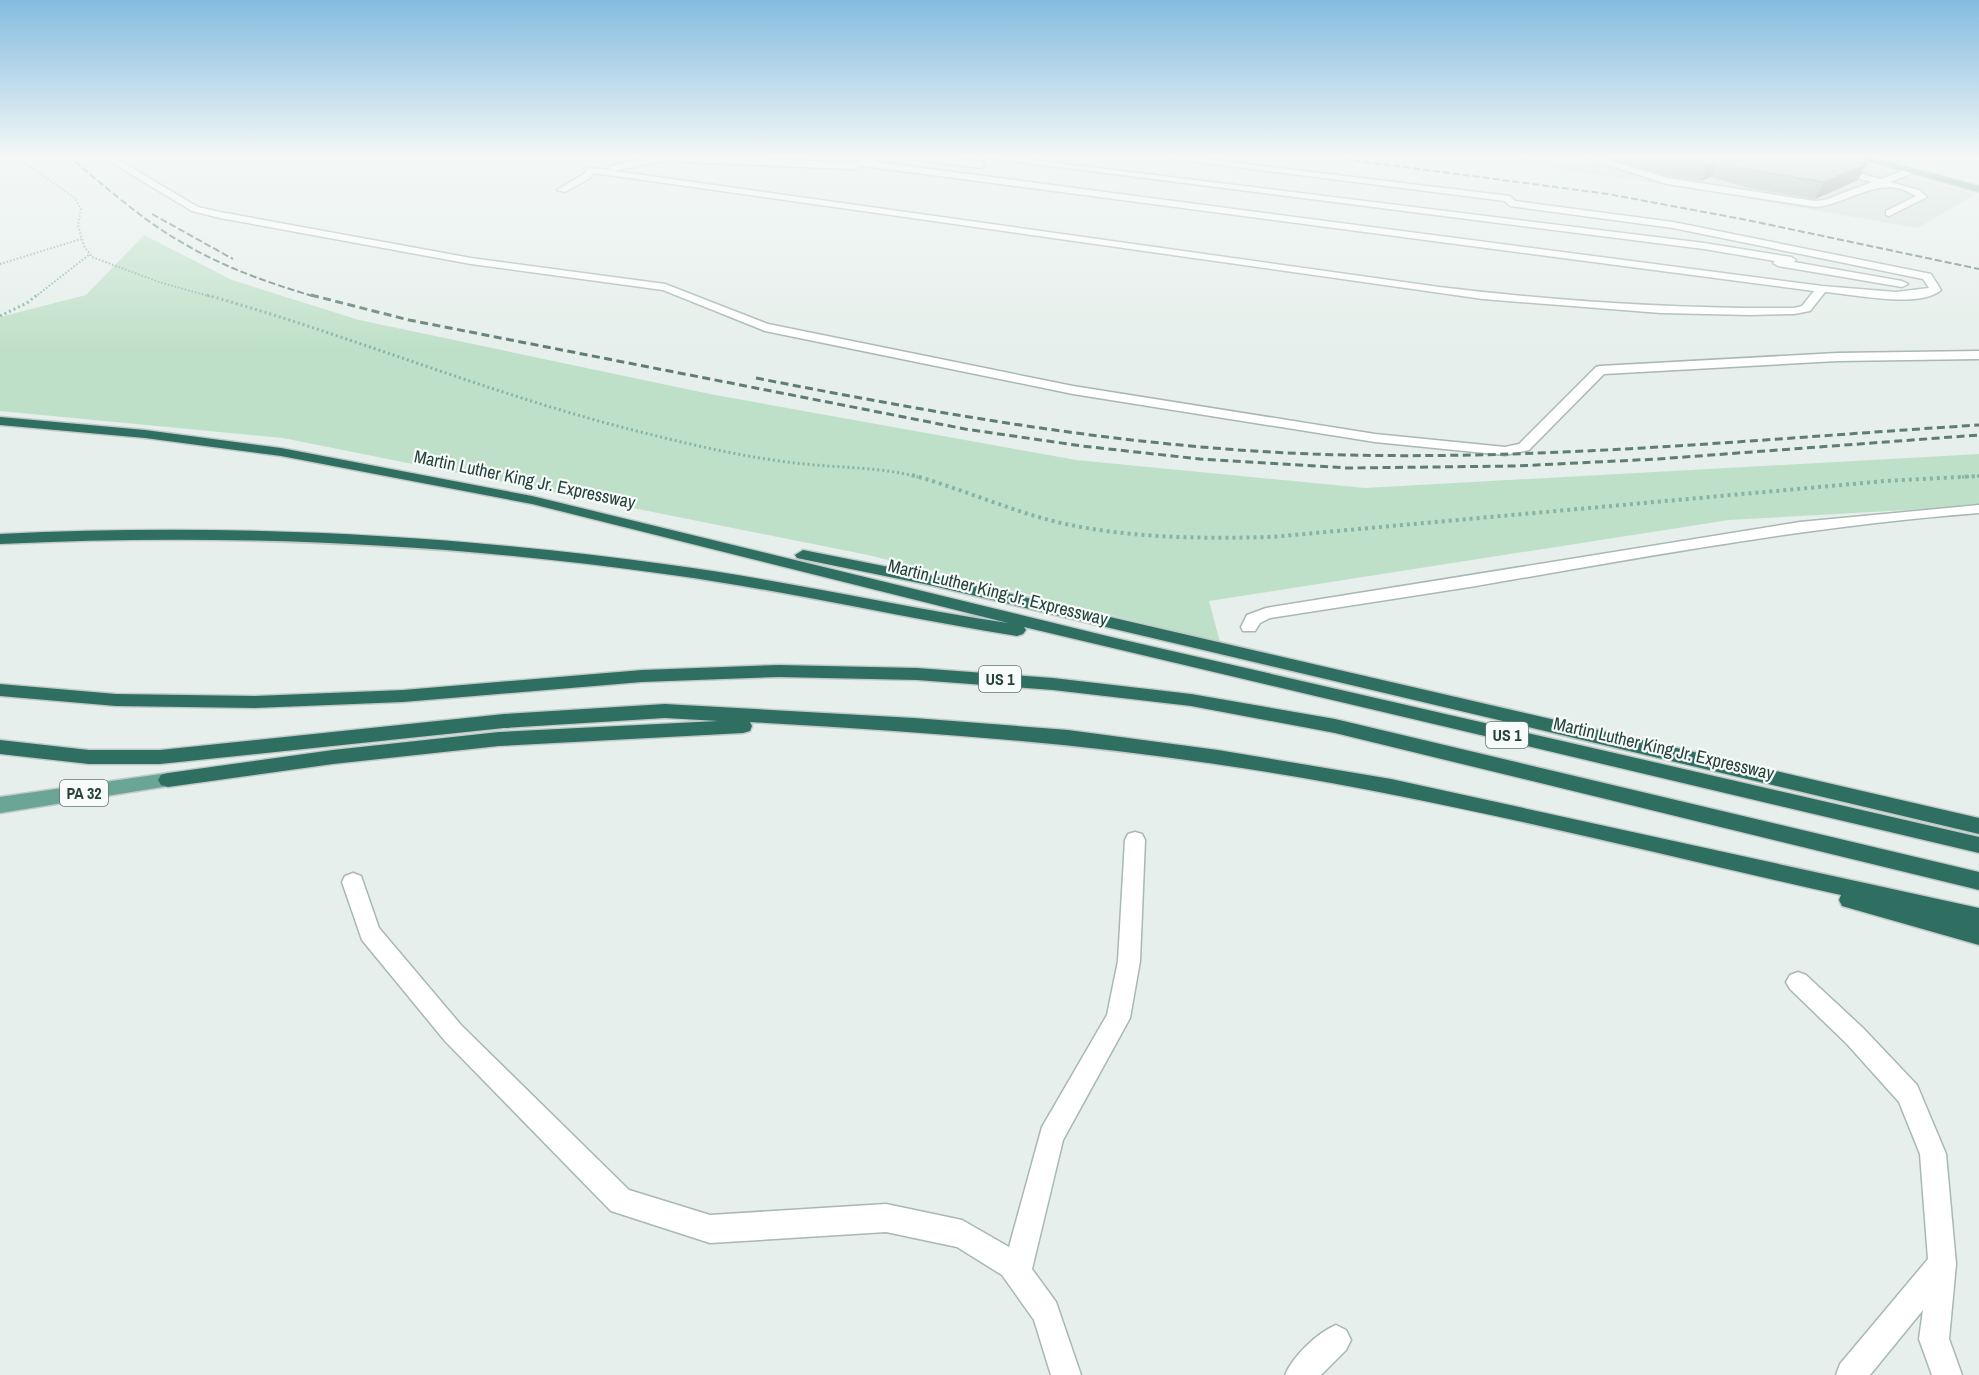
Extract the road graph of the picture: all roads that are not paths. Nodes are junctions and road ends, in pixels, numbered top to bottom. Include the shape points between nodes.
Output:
1 (249, 219) edge
2 (938, 219) edge
3 (1338, 219) edge
4 (1357, 219) edge
5 (1434, 219) edge
6 (1453, 219) edge
7 (1527, 219) edge
8 (1630, 219) edge
9 (1673, 225) junction
10 (1654, 236) junction
11 (1633, 243) junction
12 (1665, 252) dead end
13 (1708, 258) dead end
14 (1726, 265) junction
15 (1933, 286) junction
16 (1822, 289) junction
17 (1979, 355) edge
18 (0, 421) edge
19 (532, 501) junction
20 (1979, 509) edge
21 (0, 539) edge
22 (1249, 627) dead end
23 (1111, 643) junction
24 (0, 690) edge
25 (838, 721) junction
26 (0, 747) edge
27 (168, 780) joint
28 (0, 805) edge
29 (1979, 826) edge
30 (1590, 831) junction
31 (1135, 840) dead end
32 (1979, 845) edge
33 (1979, 881) edge
34 (353, 882) dead end
35 (1979, 917) edge
36 (1979, 935) edge
37 (1798, 982) dead end
38 (1942, 1264) junction
39 (1017, 1272) junction
40 (1336, 1340) dead end
41 (1066, 1375) edge
42 (1300, 1375) edge
43 (1851, 1375) edge
44 (1947, 1375) edge

1 - 17 street via 471,261 665,288 765,327 1073,390 1375,438 1506,451 1524,447 1600,370 1838,357
2 - 16 street via 1540,302 1666,310 1794,311 1806,309
3 - 14 street
4 - 14 street
5 - 11 street
6 - 11 street
7 - 10 street
8 - 9 street
9 - 10 street
9 - 15 street via 1927,276
10 - 11 street
10 - 14 street
10 - 15 street via 1817,262
11 - 12 street
13 - 14 street
14 - 15 street
14 - 16 street
15 - 16 street via 1919,294
18 - 19 highway, Martin Luther King Jr. Expressway / US 1 via 281,452
19 - 23 highway, Martin Luther King Jr. Expressway / US 1
19 - 29 highway via 929,580
20 - 22 street via 1759,532 1626,553 1502,577 1266,613 1253,619
21 - 23 highway via 204,532 433,543 759,584 951,620
23 - 32 highway, Martin Luther King Jr. Expressway / US 1
24 - 33 highway, US 1 via 116,700 255,702 403,696 642,676 779,671 918,674 1065,685 1191,700 1335,726
25 - 26 highway via 665,711 504,721 160,757 89,757
25 - 27 highway via 499,739 333,756
25 - 30 highway via 999,731 1165,749 1391,787
27 - 28 main road, PA 32
30 - 35 highway
30 - 36 highway
31 - 39 street via 1129,961 1118,1018 1051,1136
34 - 39 street via 370,933 453,1033 621,1201 710,1229 886,1218 962,1234
37 - 38 street via 1908,1094 1933,1154
38 - 43 street
38 - 44 street via 1934,1339
39 - 41 street via 1046,1312
40 - 42 street

